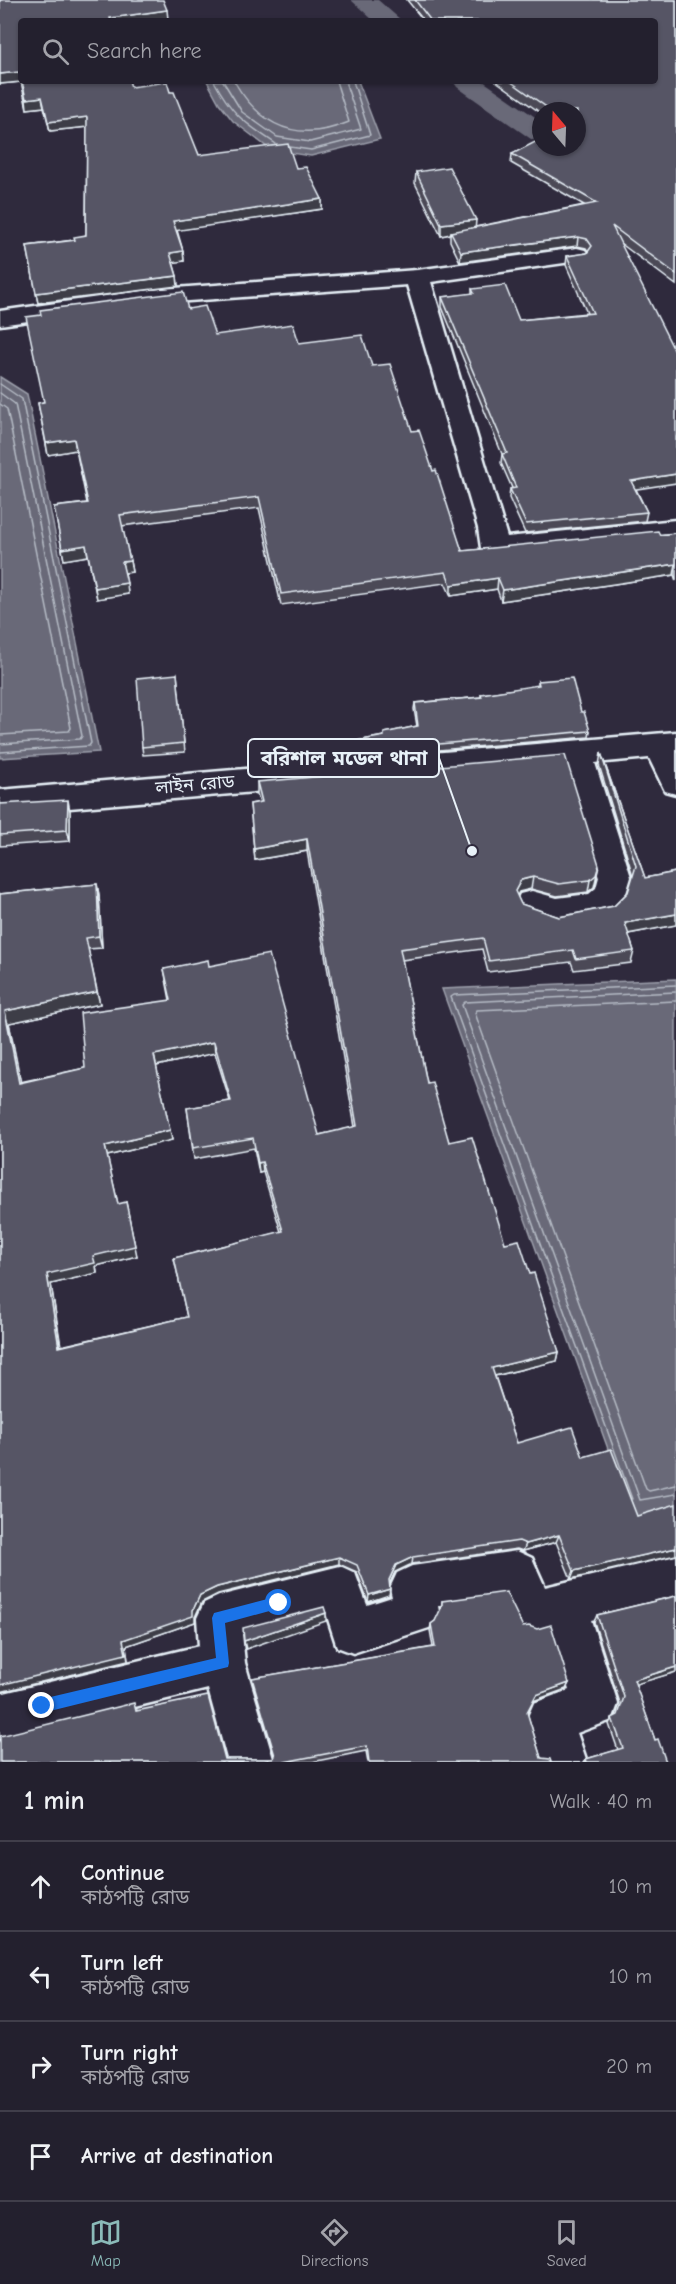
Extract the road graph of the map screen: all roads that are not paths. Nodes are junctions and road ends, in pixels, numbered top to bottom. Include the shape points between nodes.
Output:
1 (577, 255) edge
2 (417, 276) junction
3 (0, 318) edge
4 (676, 529) edge
5 (667, 745) edge
6 (576, 751) junction
7 (676, 782) edge
8 (0, 802) edge
9 (532, 904) dead end
10 (676, 1578) edge
11 (564, 1605) junction
12 (223, 1663) junction
13 (0, 1716) edge
14 (251, 1762) edge
15 (564, 1762) edge

1 - 2 street
2 - 3 street via 148,297
2 - 4 street via 495,548
5 - 6 street, লাইন রোড
5 - 7 street
6 - 8 street, লাইন রোড
6 - 9 street via 615,877 611,894 598,906 557,912
10 - 11 street
11 - 12 street via 534,1611 517,1573 412,1588 417,1612 353,1631 340,1588 219,1618
11 - 15 street via 596,1704 550,1719
12 - 13 street
12 - 14 street

